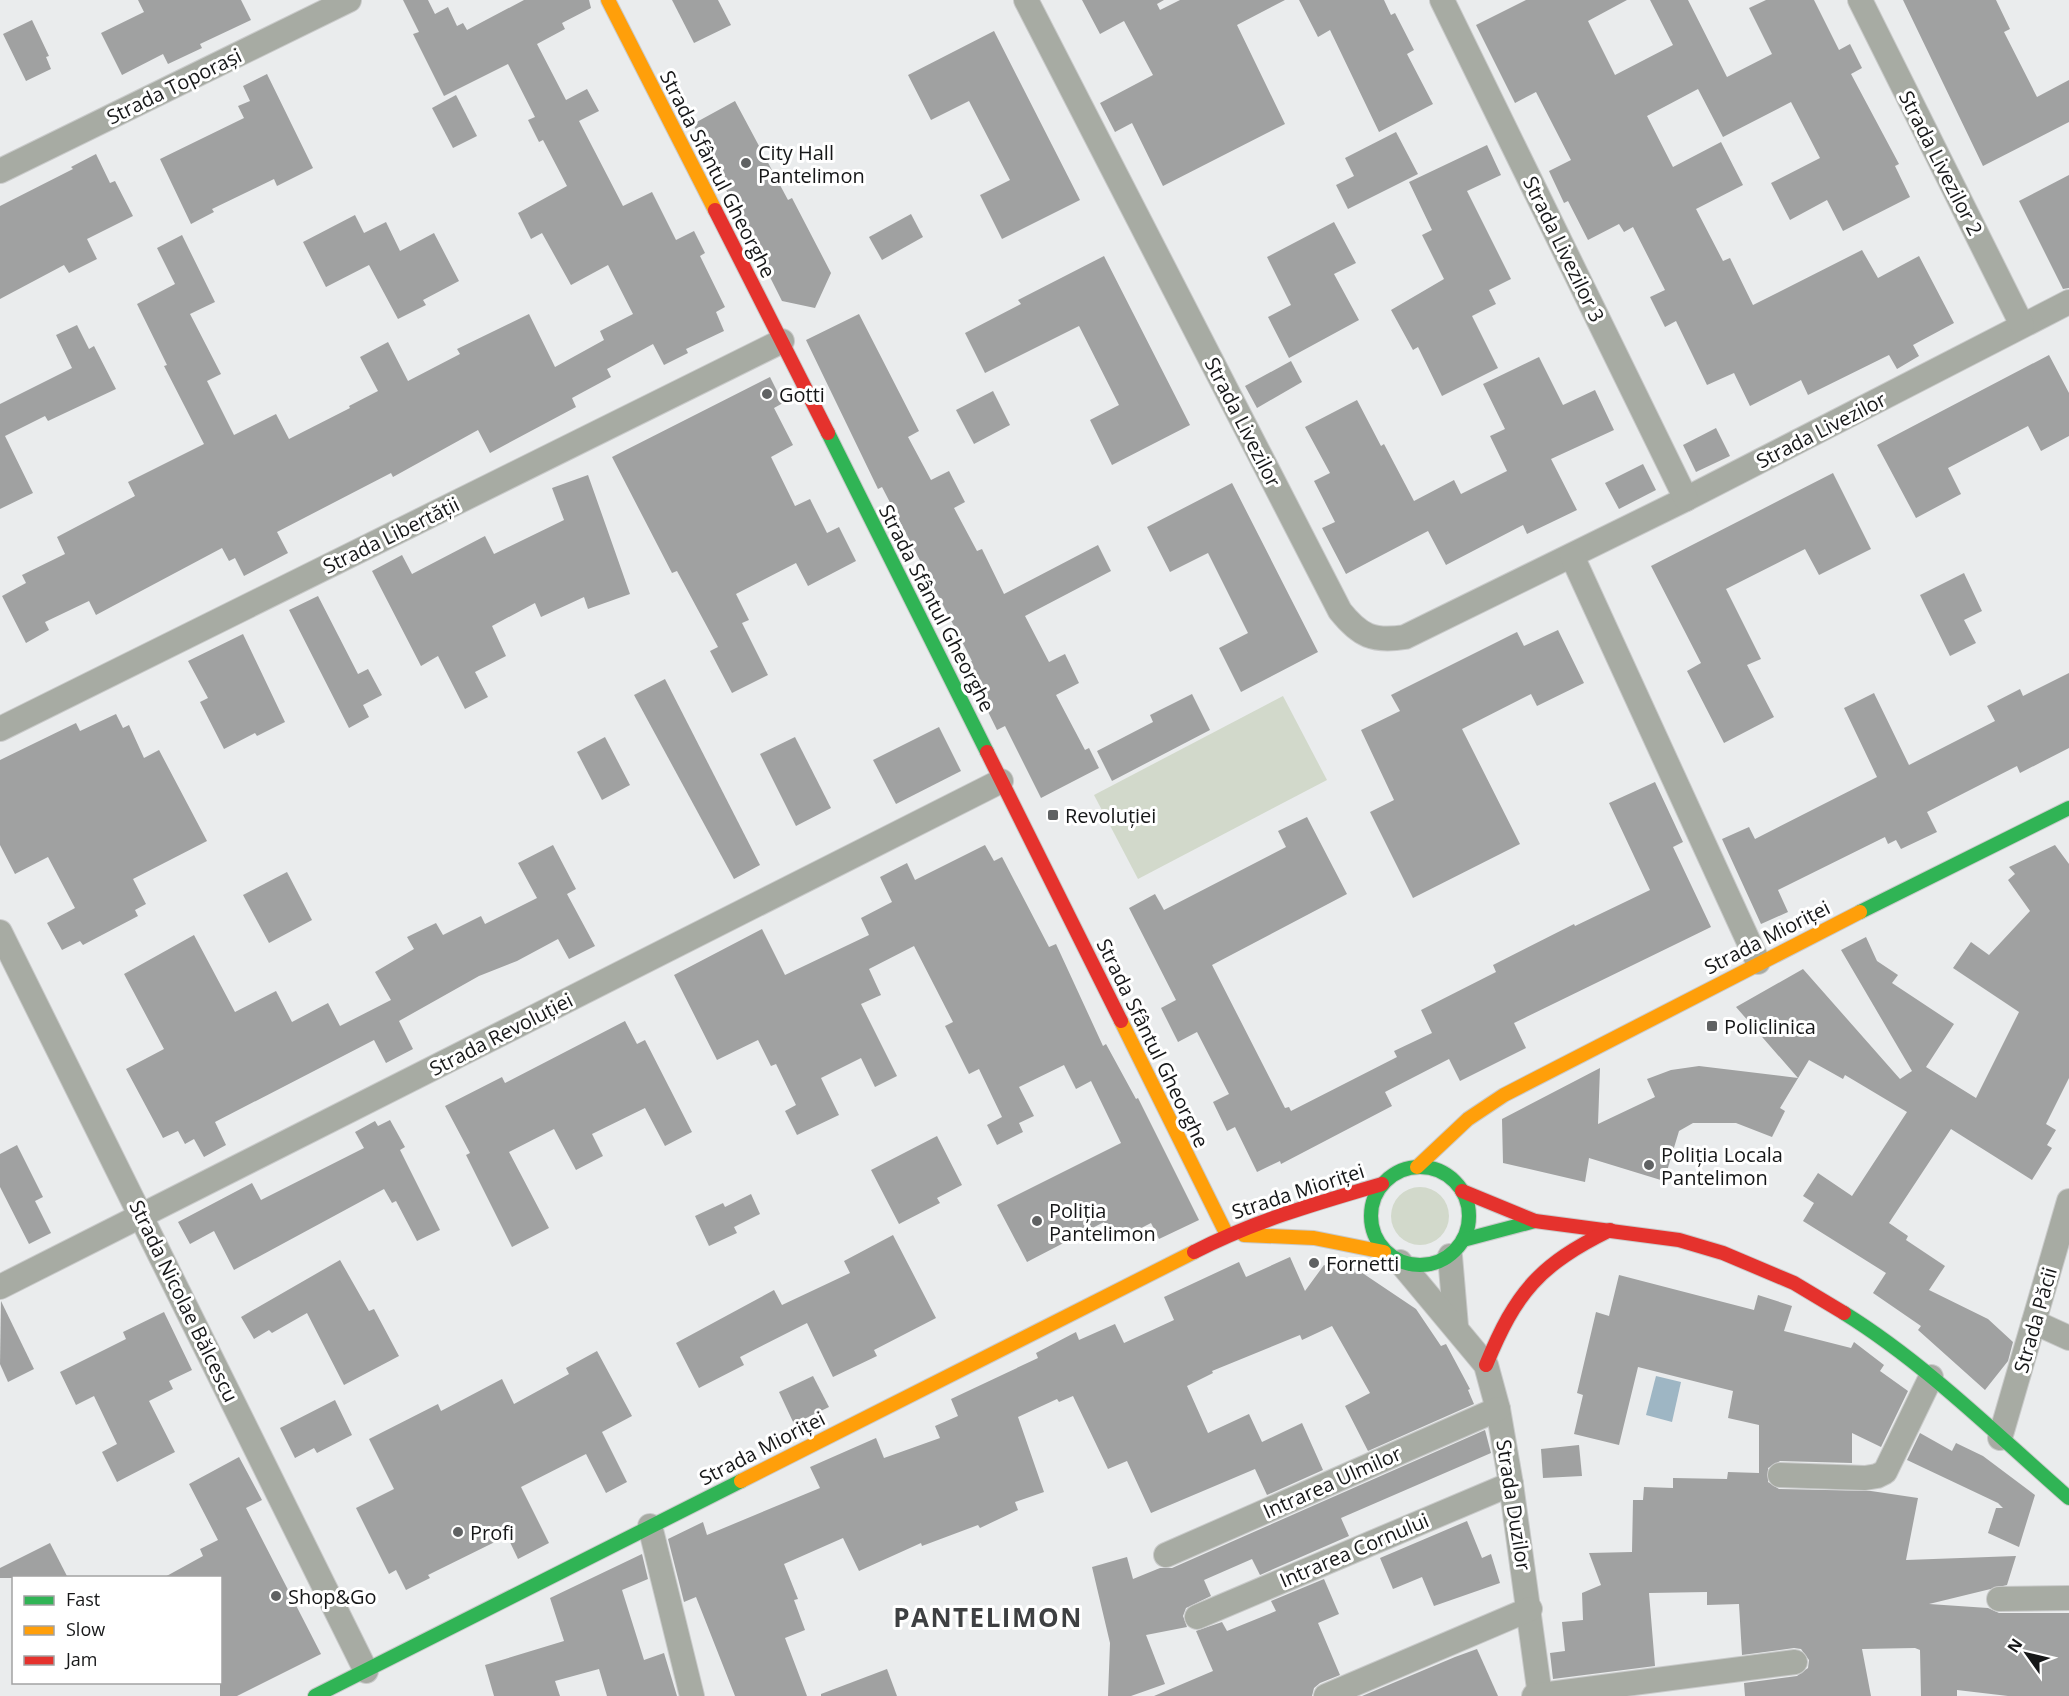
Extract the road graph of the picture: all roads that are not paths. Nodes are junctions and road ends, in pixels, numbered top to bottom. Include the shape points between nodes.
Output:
1 (349, 0) edge
2 (608, 0) edge
3 (1026, 0) edge
4 (1442, 0) edge
5 (1860, 0) edge
6 (0, 171) edge
7 (2069, 302) edge
8 (2022, 326) junction
9 (782, 341) junction
10 (1686, 499) junction
11 (1572, 556) junction
12 (0, 729) edge
13 (1001, 781) junction
14 (2069, 808) edge
15 (0, 932) edge
16 (1758, 962) junction
17 (1485, 1106) junction
18 (1468, 1137) dead end
19 (1417, 1167) junction
20 (1458, 1180) junction
21 (1382, 1184) junction
22 (2069, 1201) edge
23 (142, 1216) junction
24 (1535, 1221) junction
25 (1610, 1230) junction
26 (1227, 1235) junction
27 (1456, 1248) junction
28 (1392, 1257) junction
29 (0, 1287) edge
30 (2034, 1323) junction
31 (1456, 1326) junction
32 (2069, 1338) edge
33 (1486, 1365) junction
34 (1931, 1377) junction
35 (1498, 1409) junction
36 (2000, 1438) junction
37 (1780, 1475) dead end
38 (1511, 1484) junction
39 (2069, 1498) edge
40 (650, 1526) junction
41 (1166, 1555) dead end
42 (2069, 1598) edge
43 (1999, 1599) dead end
44 (1530, 1609) junction
45 (1197, 1617) dead end
46 (1795, 1662) dead end
47 (366, 1671) junction
48 (343, 1689) edge
49 (1538, 1695) edge
50 (315, 1696) edge
51 (692, 1696) edge
52 (1326, 1696) edge

1 - 6 street, Strada Toporași
2 - 9 street, Strada Sfântul Gheorghe
3 - 11 street, Strada Livezilor via 1340,611 1353,628 1369,637 1405,637
4 - 10 street, Strada Livezilor 3
5 - 8 street, Strada Livezilor 2
7 - 8 street, Strada Livezilor
8 - 10 street, Strada Livezilor
9 - 12 street, Strada Libertății
9 - 13 street, Strada Sfântul Gheorghe
10 - 11 street, Strada Livezilor
11 - 16 street
13 - 23 street, Strada Revoluției
13 - 26 street, Strada Sfântul Gheorghe
14 - 16 street, Strada Mioriței
15 - 23 street, Strada Nicolae Bălcescu
16 - 17 street, Strada Mioriței
17 - 18 street
17 - 19 street, Strada Mioriței via 1451,1132
19 - 20 street via 1443,1172
19 - 21 street via 1392,1175
20 - 24 street
20 - 27 street via 1470,1216
21 - 26 street, Strada Mioriței via 1287,1212
21 - 28 street via 1370,1211 1371,1226 1376,1240
22 - 30 street, Strada Păcii
23 - 29 street, Strada Revoluției
23 - 47 street, Strada Nicolae Bălcescu
24 - 25 street
24 - 27 street
25 - 33 street via 1564,1254 1536,1276 1509,1313
25 - 34 street via 1679,1240 1759,1267 1838,1308
26 - 28 street, Strada Mioriței via 1314,1238
26 - 40 street, Strada Mioriței
27 - 28 street via 1425,1266
27 - 31 street
28 - 31 street, Strada Duzilor
30 - 32 street
30 - 36 street, Strada Păcii
31 - 33 street, Strada Duzilor
33 - 35 street, Strada Duzilor
34 - 36 street
34 - 37 street via 1885,1472 1865,1478
35 - 38 street, Strada Duzilor
35 - 41 street, Intrarea Ulmilor
36 - 39 street
38 - 44 street, Strada Duzilor
38 - 45 street, Intrarea Cornului
40 - 47 street, Strada Mioriței
40 - 51 street
42 - 43 street
44 - 49 street, Strada Duzilor
44 - 52 street
46 - 49 street
47 - 48 street, Strada Mioriței
48 - 50 street, Strada Mioriței

